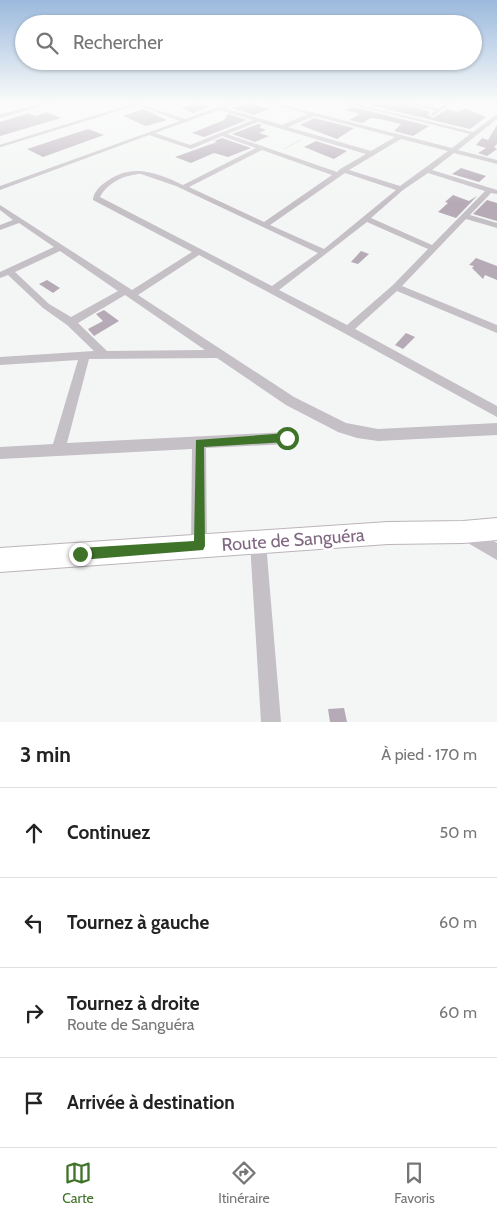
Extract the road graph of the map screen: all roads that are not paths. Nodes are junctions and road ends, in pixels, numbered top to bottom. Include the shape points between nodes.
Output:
1 (29, 137) edge
2 (138, 137) edge
3 (159, 137) edge
4 (219, 137) edge
5 (228, 137) edge
6 (312, 137) edge
7 (400, 137) edge
8 (404, 137) edge
9 (471, 137) edge
10 (0, 146) edge
11 (262, 148) junction
12 (453, 150) junction
13 (370, 153) junction
14 (497, 162) edge
15 (427, 171) junction
16 (339, 172) junction
17 (184, 187) junction
18 (0, 188) edge
19 (402, 189) junction
20 (494, 191) edge
21 (0, 207) edge
22 (465, 216) junction
23 (366, 219) junction
24 (19, 220) junction
25 (265, 226) junction
26 (497, 226) edge
27 (0, 228) edge
28 (59, 248) junction
29 (434, 249) junction
30 (198, 252) junction
31 (324, 252) junction
32 (4, 273) edge
33 (396, 287) junction
34 (272, 291) junction
35 (128, 293) junction
36 (71, 322) junction
37 (497, 329) edge
38 (348, 330) junction
39 (221, 354) junction
40 (85, 355) junction
41 (106, 356) junction
42 (0, 361) edge
43 (497, 412) edge
44 (497, 429) edge
45 (287, 438) dead end
46 (199, 443) junction
47 (59, 448) junction
48 (0, 453) edge
49 (497, 528) edge
50 (463, 532) junction
51 (258, 543) junction
52 (199, 546) junction
53 (497, 552) edge
54 (0, 560) edge
55 (271, 722) edge

1 - 10 lane
2 - 18 street
3 - 4 street via 188,147
5 - 11 street
6 - 13 street
7 - 13 street
8 - 12 street
9 - 12 street
11 - 16 street
11 - 17 street
12 - 14 street
12 - 15 street
13 - 16 street
15 - 19 street
15 - 20 street
16 - 19 street
16 - 25 street
17 - 25 street
17 - 30 street via 137,172 110,183 96,198
19 - 23 street
20 - 22 street
21 - 24 street
22 - 26 street
22 - 29 street
23 - 29 street
23 - 31 street
24 - 27 street
24 - 28 street
25 - 31 street
28 - 32 street
28 - 35 street
29 - 33 street
30 - 34 street
30 - 35 street
31 - 34 street
32 - 36 street
33 - 37 street
33 - 38 street
34 - 38 street
35 - 36 street
35 - 39 street
36 - 41 street
38 - 43 street
39 - 41 street
39 - 44 street via 290,401 342,428 378,435
40 - 41 street
40 - 42 street
40 - 47 street
45 - 46 street
46 - 47 street
46 - 52 street
47 - 48 street
49 - 50 street, Route de Sanguéra
50 - 51 street, Route de Sanguéra
50 - 53 street
51 - 52 street, Route de Sanguéra
51 - 55 street
52 - 54 street, Route de Sanguéra

